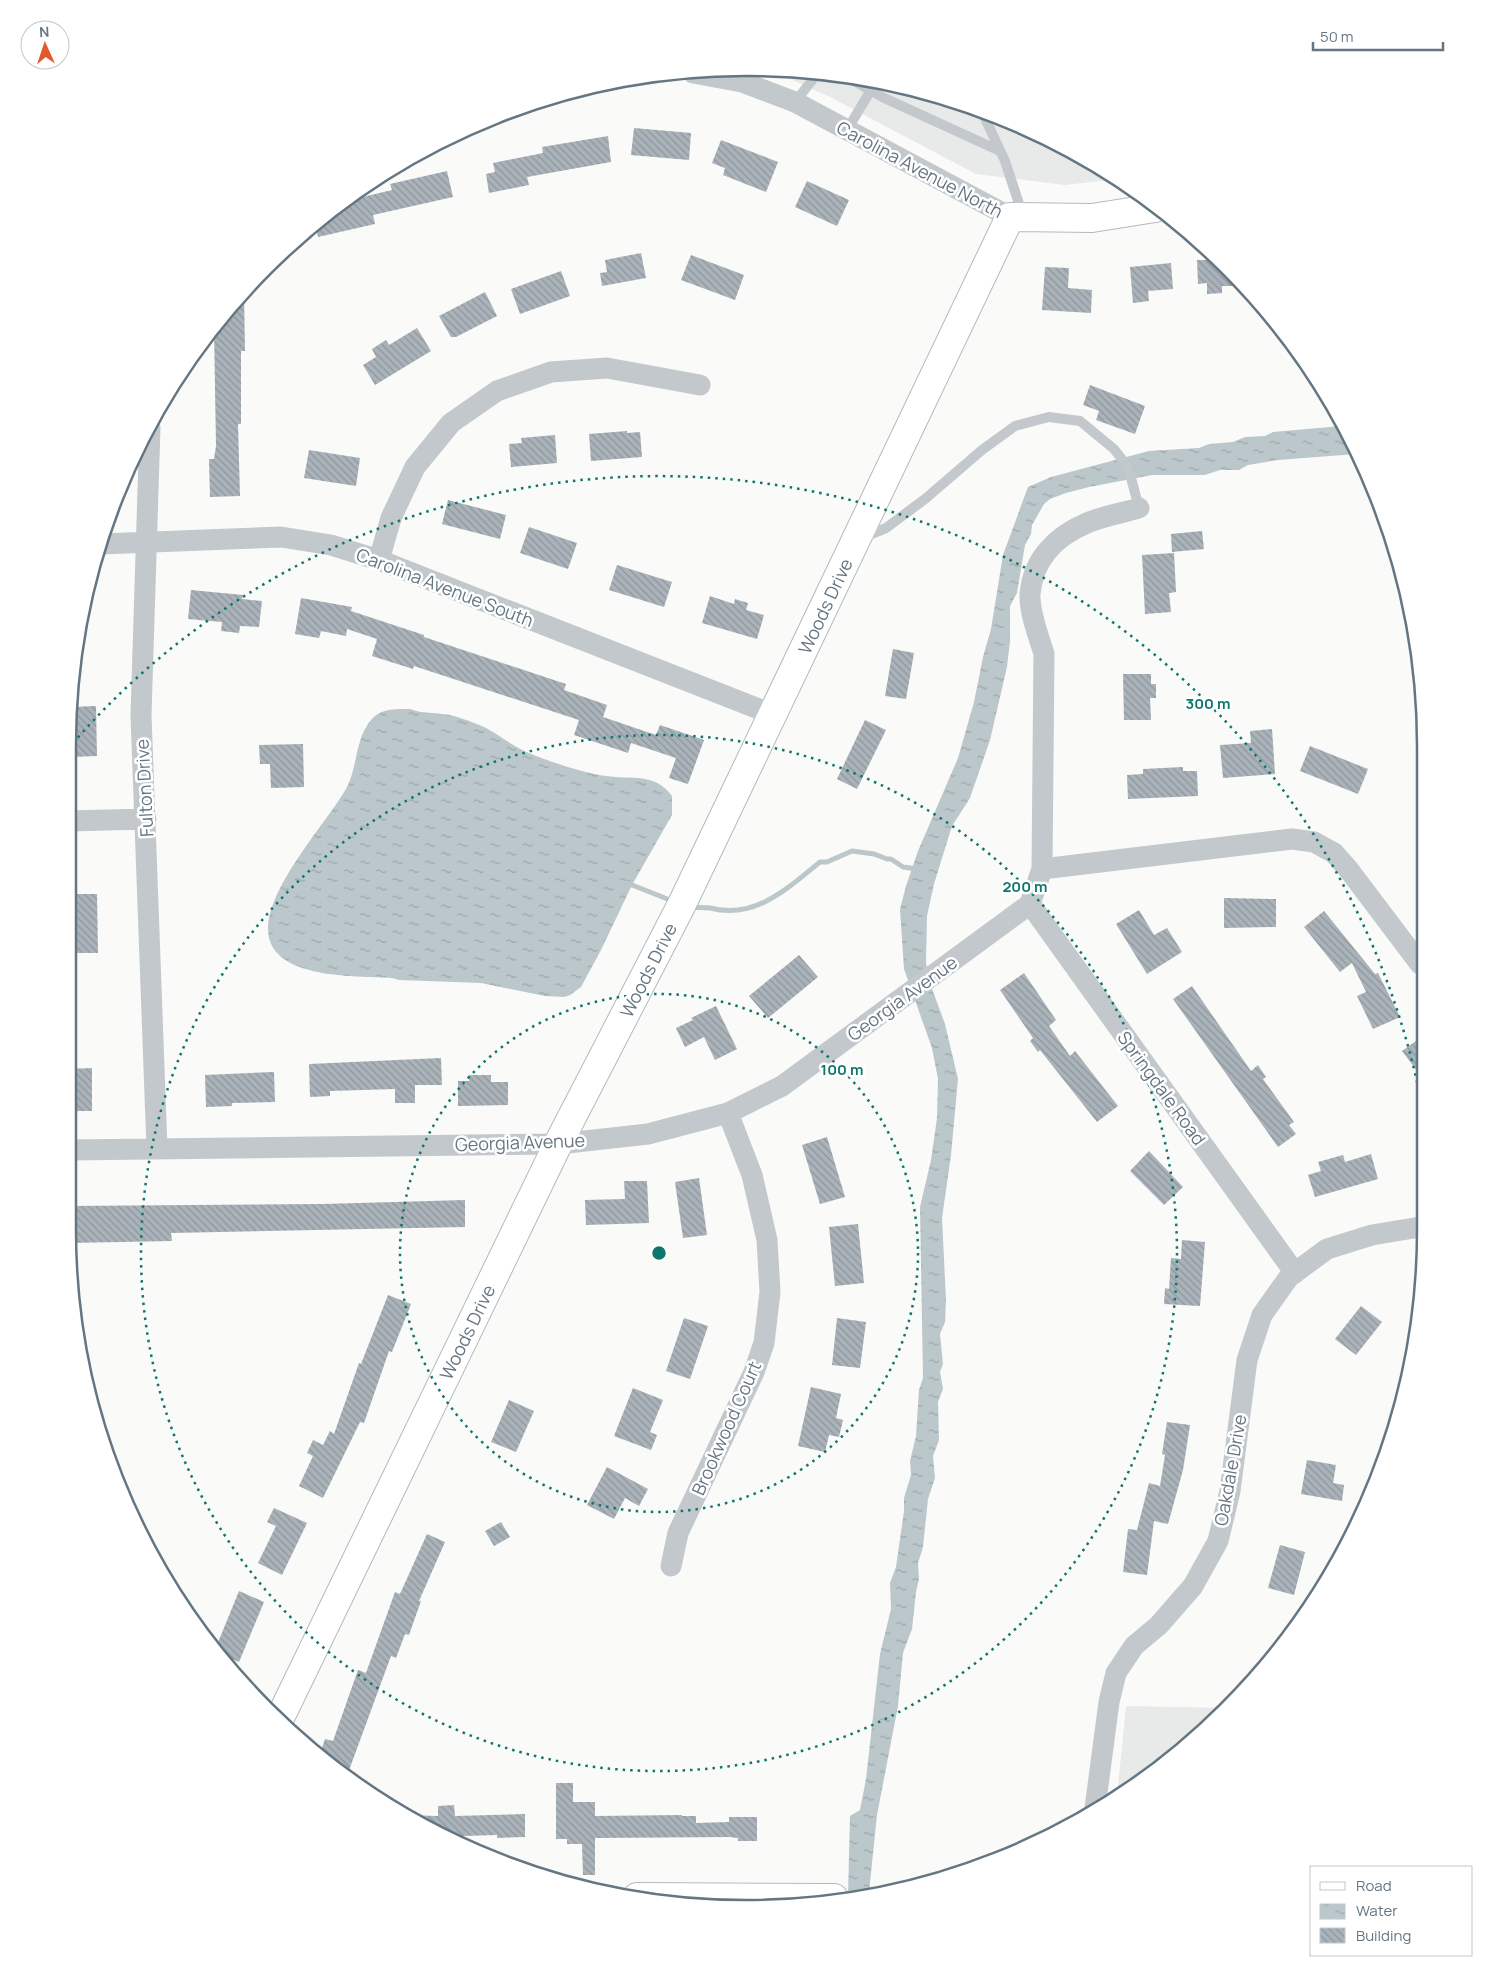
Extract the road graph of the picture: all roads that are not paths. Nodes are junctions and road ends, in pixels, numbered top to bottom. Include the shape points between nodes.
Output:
1 (717, 77) edge
2 (812, 80) edge
3 (866, 87) edge
4 (871, 90) junction
5 (795, 102) junction
6 (986, 121) edge
7 (847, 130) junction
8 (1000, 151) junction
9 (1147, 209) edge
10 (1016, 217) junction
11 (700, 385) dead end
12 (150, 441) edge
13 (1136, 499) joint
14 (857, 539) junction
15 (108, 544) edge
16 (147, 544) junction
17 (379, 560) junction
18 (774, 715) junction
19 (146, 819) junction
20 (76, 820) edge
21 (1042, 869) junction
22 (1030, 904) junction
23 (1417, 960) edge
24 (728, 1113) junction
25 (558, 1144) junction
26 (157, 1149) junction
27 (76, 1150) edge
28 (1417, 1228) edge
29 (1295, 1273) junction
30 (672, 1566) dead end
31 (283, 1712) edge
32 (1096, 1801) edge
33 (695, 1897) edge
34 (792, 1898) edge

1 - 5 street, Carolina Avenue North via 742,82
2 - 5 lane
3 - 4 lane
4 - 7 lane
4 - 8 lane
5 - 7 street, Carolina Avenue North
6 - 8 lane
7 - 10 street, Carolina Avenue North
8 - 10 lane
9 - 10 street, Carolina Avenue North via 1092,218
10 - 14 street, Woods Drive
11 - 17 street via 607,368 551,372 497,391 451,424 415,467 391,518
12 - 16 street, Fulton Drive
13 - 14 lane via 1130,474 1114,448 1080,421 1049,417 1014,426 886,528
13 - 21 street via 1058,538 1036,570 1030,594 1035,627 1044,654
14 - 18 street, Woods Drive
15 - 16 street, Carolina Avenue South
16 - 17 street, Carolina Avenue South via 281,537 331,544
16 - 19 street, Fulton Drive via 141,715
17 - 18 street, Carolina Avenue South
18 - 25 street, Woods Drive via 682,904
19 - 20 street
19 - 26 street, Fulton Drive
21 - 22 street
21 - 23 street via 1292,839 1314,842 1334,853 1349,870
22 - 24 street, Georgia Avenue via 782,1086
22 - 29 street, Springdale Road
24 - 25 street, Georgia Avenue via 648,1134
24 - 30 street, Brookwood Court via 752,1175 767,1240 770,1292 765,1334 754,1372 678,1533
25 - 26 street, Georgia Avenue
25 - 31 street, Woods Drive
26 - 27 street, Georgia Avenue
28 - 29 street, Oakdale Drive via 1372,1235 1327,1249
29 - 32 street, Oakdale Drive via 1262,1315 1247,1360 1230,1491 1218,1541 1193,1586 1159,1625 1134,1646 1116,1673
33 - 34 street

